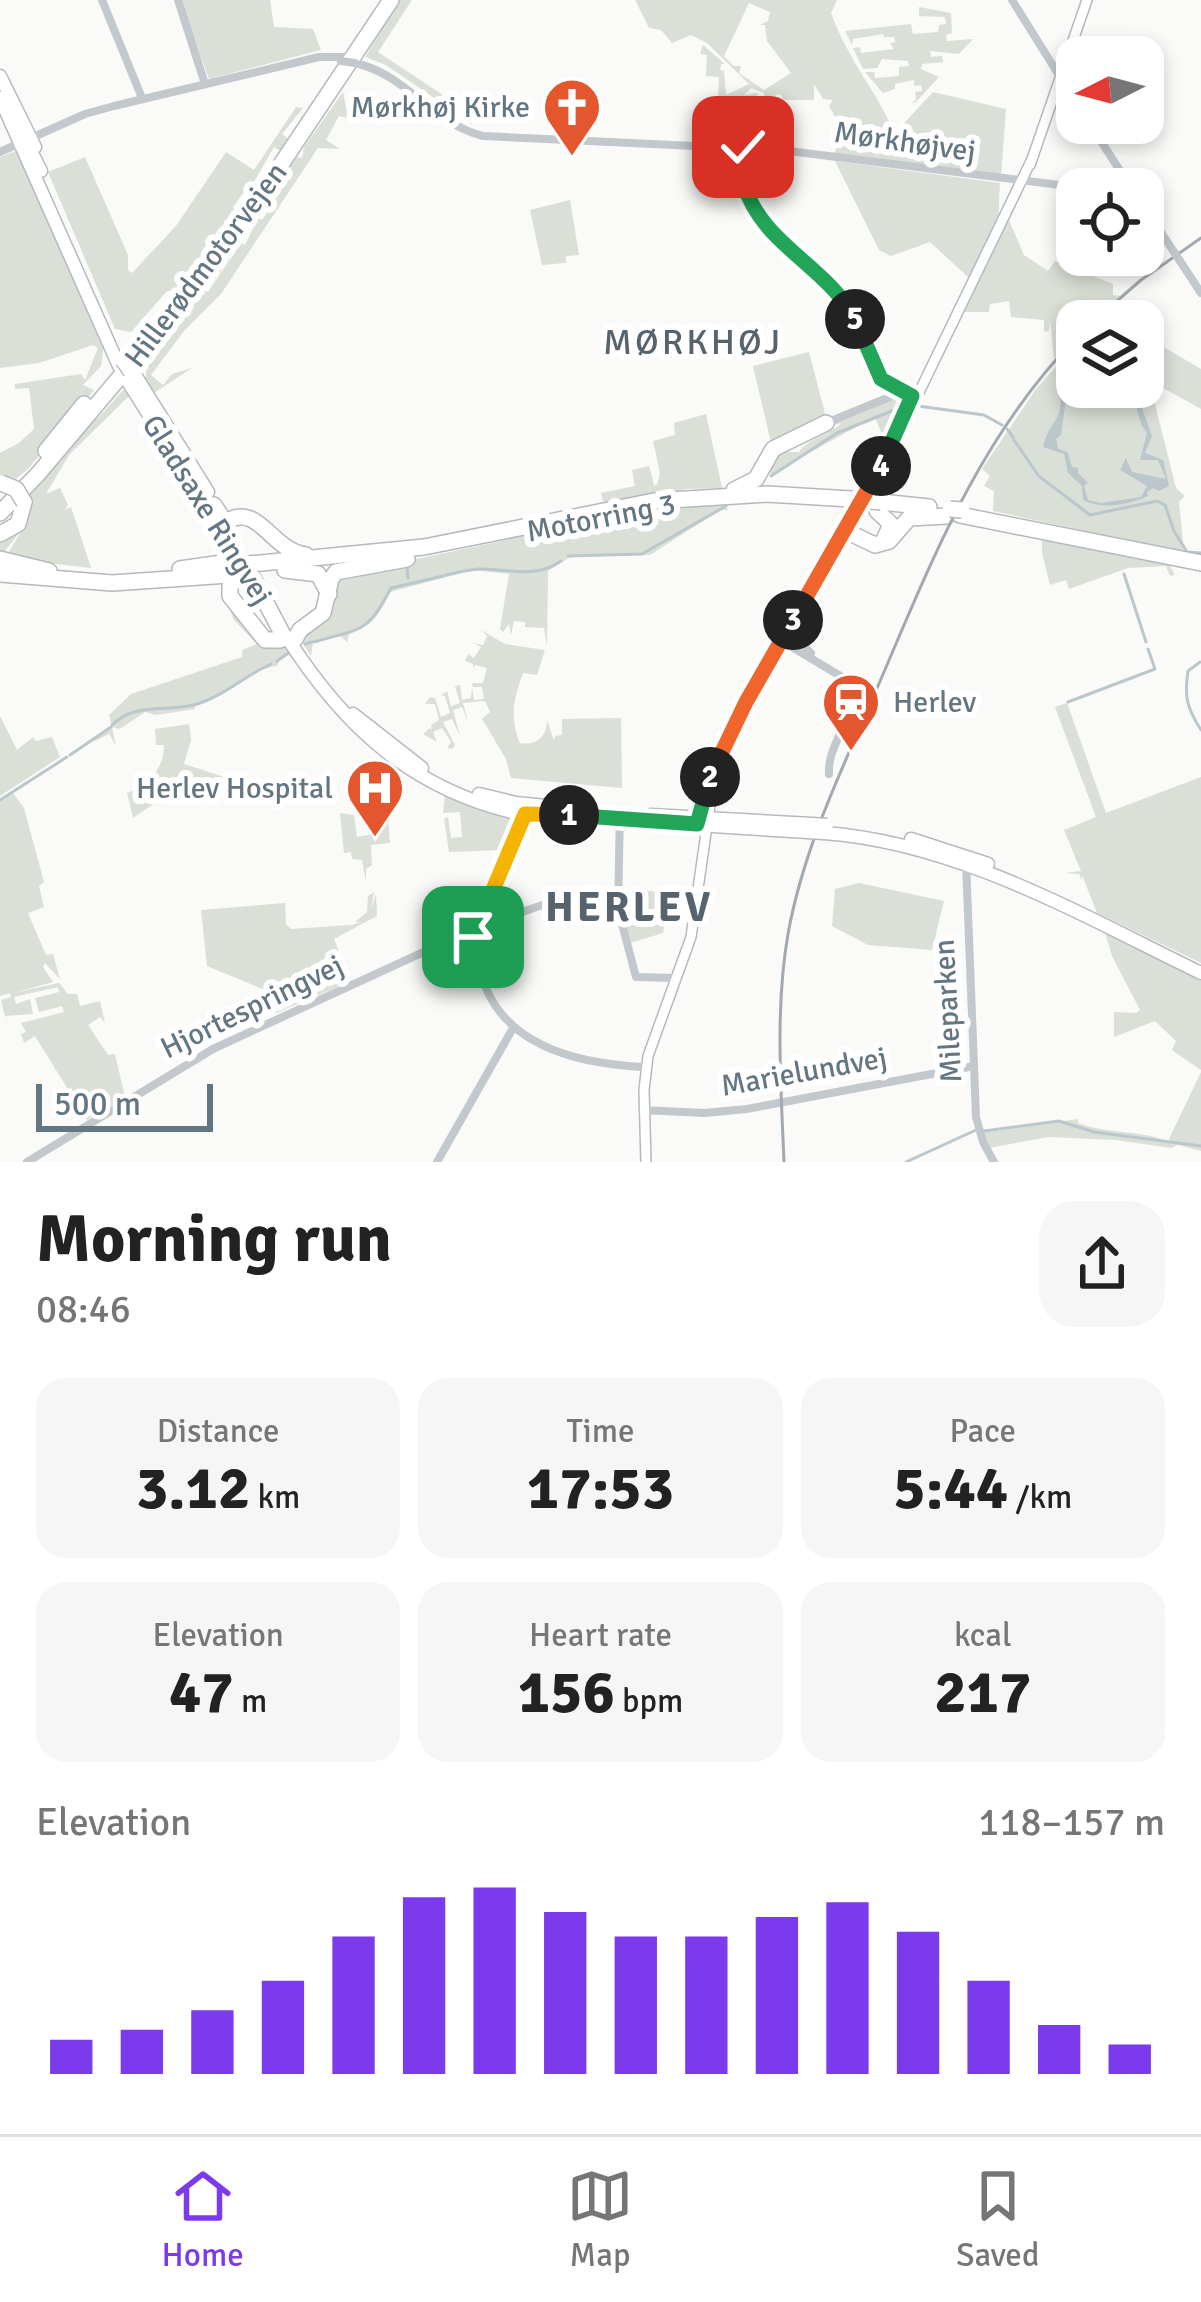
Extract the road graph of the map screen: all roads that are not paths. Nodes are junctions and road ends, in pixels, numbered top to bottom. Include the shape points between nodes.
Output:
1 (102, 0) edge
2 (178, 0) edge
3 (389, 0) edge
4 (1012, 0) edge
5 (1087, 0) edge
6 (1074, 36) edge
7 (349, 60) junction
8 (1056, 70) edge
9 (0, 76) edge
10 (205, 84) junction
11 (1056, 84) edge
12 (142, 98) junction
13 (2, 102) edge
14 (301, 137) junction
15 (25, 141) junction
16 (737, 147) junction
17 (0, 152) edge
18 (271, 176) junction
19 (1024, 182) junction
20 (1056, 185) edge
21 (1164, 237) edge
22 (189, 292) junction
23 (1201, 293) edge
24 (125, 368) junction
25 (895, 388) junction
26 (914, 397) junction
27 (92, 404) junction
28 (826, 423) joint
29 (51, 444) junction
30 (777, 447) junction
31 (185, 461) junction
32 (35, 471) junction
33 (0, 485) edge
34 (832, 497) junction
35 (654, 501) junction
36 (853, 504) junction
37 (214, 505) joint
38 (879, 506) junction
39 (1, 509) edge
40 (954, 514) junction
41 (228, 525) junction
42 (848, 531) junction
43 (265, 532) junction
44 (0, 534) edge
45 (354, 555) junction
46 (397, 559) junction
47 (1201, 560) edge
48 (0, 567) edge
49 (252, 568) junction
50 (175, 574) junction
51 (131, 578) junction
52 (112, 579) junction
53 (328, 594) junction
54 (295, 639) junction
55 (783, 639) junction
56 (375, 738) junction
57 (404, 760) junction
58 (829, 774) dead end
59 (521, 809) junction
60 (619, 816) junction
61 (702, 822) junction
62 (810, 828) junction
63 (966, 860) junction
64 (617, 905) junction
65 (1092, 918) junction
66 (475, 931) junction
67 (1201, 969) edge
68 (674, 978) junction
69 (513, 1028) junction
70 (974, 1066) junction
71 (641, 1067) junction
72 (643, 1110) junction
73 (27, 1162) edge
74 (437, 1162) edge
75 (645, 1162) edge
76 (994, 1162) edge

1 - 12 street
2 - 10 street
3 - 7 highway
3 - 14 highway, Hillerødmotorvejen
3 - 18 highway, Hillerødmotorvejen
4 - 8 street
5 - 6 main road
7 - 10 street
7 - 14 highway
7 - 16 street, Mørkhøjvej via 390,75 464,130 490,136
7 - 18 highway
9 - 15 main road, Gladsaxe Ringvej
10 - 12 street
11 - 19 main road
12 - 15 street
13 - 15 main road, Gladsaxe Ringvej
14 - 22 highway, Hillerødmotorvejen
15 - 17 street
15 - 24 main road, Gladsaxe Ringvej
15 - 24 main road, Gladsaxe Ringvej
16 - 19 street, Mørkhøjvej
16 - 25 street via 760,220 836,289 879,375
18 - 22 highway, Hillerødmotorvejen
19 - 20 street, Mørkhøjvej
19 - 26 main road
21 - 23 street
22 - 24 highway
22 - 27 highway, Hillerødmotorvejen
22 - 32 highway, Hillerødmotorvejen
24 - 29 highway
24 - 31 main road, Gladsaxe Ringvej
24 - 32 highway
25 - 26 street
25 - 28 street
26 - 36 main road
26 - 42 main road
27 - 29 highway
27 - 39 highway, Hillerødmotorvejen
28 - 30 highway
29 - 32 highway
30 - 34 highway via 766,468 772,483
30 - 35 highway via 747,487
31 - 37 main road, Gladsaxe Ringvej
31 - 49 main road, Gladsaxe Ringvej
32 - 33 highway
32 - 39 highway, Hillerødmotorvejen
33 - 44 highway, bridge via 24,502 20,521
34 - 35 highway, Motorring 3
34 - 36 highway, Motorring 3
35 - 45 highway, Motorring 3
36 - 38 highway, Motorring 3, bridge
36 - 42 highway
36 - 46 highway, Motorring 3 via 667,504
37 - 41 highway
38 - 40 highway, Motorring 3
38 - 42 highway via 892,528 886,539
40 - 42 highway via 910,518 883,544
40 - 47 highway, Motorring 3
40 - 47 highway, Motorring 3
41 - 43 highway via 246,515
41 - 54 main road, Gladsaxe Ringvej
42 - 55 main road
42 - 55 main road
43 - 45 highway via 293,553
43 - 49 highway via 268,548
45 - 49 highway, Motorring 3
46 - 49 highway, Motorring 3
46 - 49 highway
46 - 53 highway via 340,570
48 - 52 highway, Motorring 3
48 - 52 highway, Motorring 3
48 - 52 highway via 24,577
49 - 50 highway, Motorring 3
49 - 51 highway, Motorring 3
49 - 53 highway via 318,574
49 - 54 main road, Gladsaxe Ringvej
50 - 51 highway
50 - 54 highway via 212,581 266,644
51 - 52 highway, Motorring 3
53 - 54 highway via 323,613
54 - 56 main road
54 - 56 main road via 348,718
55 - 58 street via 848,676 848,714
55 - 61 main road via 716,771
55 - 61 main road via 710,778
56 - 57 main road
57 - 59 main road
57 - 59 main road via 476,800
59 - 60 main road
59 - 60 main road
59 - 66 street
59 - 66 street
60 - 61 main road
60 - 61 main road
60 - 64 street
61 - 62 main road
61 - 62 main road
61 - 68 main road
61 - 72 main road via 686,954 650,1044
62 - 63 main road, bridge
63 - 65 main road
63 - 70 street, Mileparken
64 - 66 street, Hjortespringvej via 550,902
64 - 68 street via 636,977
65 - 67 main road
65 - 67 main road
66 - 69 street via 491,1000
66 - 73 street, Hjortespringvej via 213,1048
68 - 71 main road
69 - 71 street via 553,1050
69 - 74 street
70 - 72 street, Marielundvej via 747,1109
70 - 76 street, Mileparken via 977,1124
71 - 72 main road
72 - 75 main road

